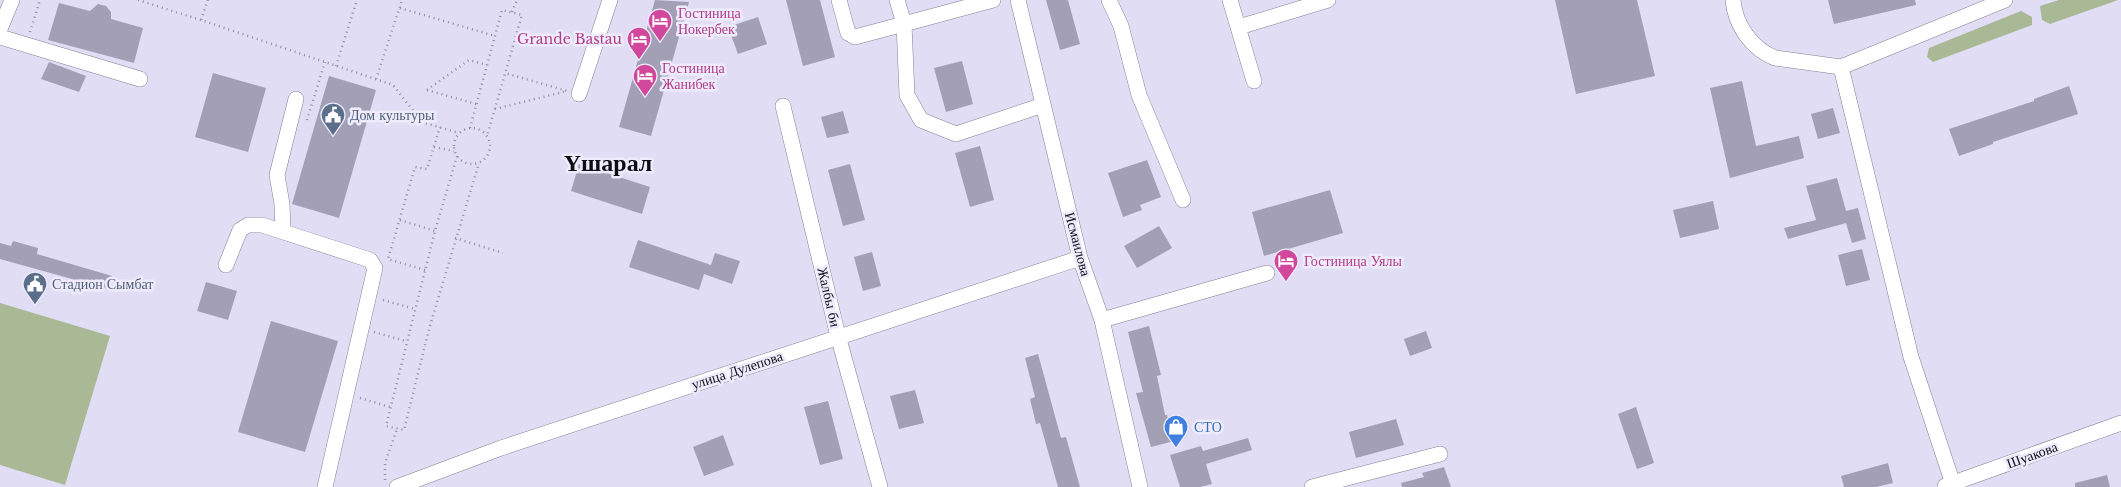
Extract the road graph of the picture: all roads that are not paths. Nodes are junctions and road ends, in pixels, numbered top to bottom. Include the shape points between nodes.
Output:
1 (12, 0) edge
2 (610, 0) edge
3 (839, 0) edge
4 (897, 0) edge
5 (993, 0) edge
6 (1018, 0) edge
7 (1109, 0) edge
8 (1230, 0) edge
9 (1328, 0) edge
10 (1733, 0) edge
11 (2005, 0) edge
12 (904, 24) junction
13 (1239, 27) junction
14 (0, 29) edge
15 (0, 38) edge
16 (1841, 67) junction
17 (140, 79) dead end
18 (1254, 80) dead end
19 (579, 94) dead end
20 (296, 99) dead end
21 (1043, 105) junction
22 (783, 106) dead end
23 (1183, 200) dead end
24 (283, 230) junction
25 (1080, 258) junction
26 (226, 265) dead end
27 (1267, 273) dead end
28 (1102, 320) junction
29 (838, 336) junction
30 (2121, 423) edge
31 (1440, 454) dead end
32 (1948, 485) edge
33 (325, 487) edge
34 (397, 487) edge
35 (880, 487) edge
36 (1140, 487) edge
37 (1312, 487) edge

1 - 14 street
2 - 19 street
3 - 12 street via 848,33 855,37
4 - 12 street
5 - 12 street
6 - 21 street, Исмаилова
7 - 23 street via 1121,26 1139,94
8 - 13 street
9 - 13 street
10 - 16 street via 1744,33 1767,55
11 - 16 street
12 - 21 street via 907,95 921,120 956,134
13 - 18 street
15 - 17 street
16 - 32 street via 1911,357
20 - 24 street via 277,175
21 - 25 street, Исмаилова
22 - 29 street, Жалбы би
24 - 26 street via 262,224 248,225 240,230
24 - 33 street via 370,260 375,268
25 - 28 street, Исмаилова
25 - 29 street, улица Дулепова
27 - 28 street
28 - 36 street, Исмаилова
29 - 34 street, улица Дулепова via 502,448
29 - 35 street, Жалбы би
30 - 32 street, Шуакова
31 - 37 street

